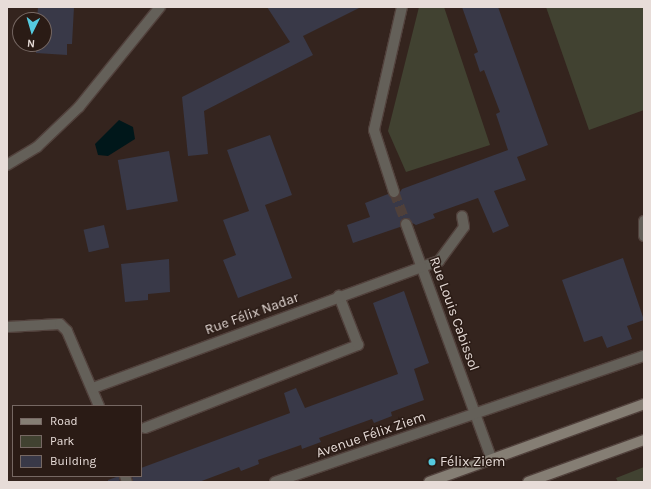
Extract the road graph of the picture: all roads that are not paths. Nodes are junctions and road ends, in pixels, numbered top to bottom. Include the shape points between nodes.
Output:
1 (160, 7) edge
2 (402, 7) edge
3 (7, 165) edge
4 (394, 192) tunnel mouth
5 (462, 216) dead end
6 (644, 221) edge
7 (406, 224) tunnel mouth
8 (644, 236) edge
9 (421, 266) junction
10 (339, 296) junction
11 (7, 327) edge
12 (644, 356) edge
13 (93, 388) junction
14 (644, 404) edge
15 (99, 405) edge
16 (476, 414) junction
17 (145, 428) dead end
18 (644, 440) edge
19 (492, 460) junction
20 (275, 482) edge
21 (429, 482) edge
22 (528, 482) edge

1 - 3 street via 79,107 37,147
2 - 4 street via 374,130
5 - 9 street, Rue Félix Nadar via 464,227 439,261
6 - 8 street
7 - 9 street, Rue Louis Cabissol
9 - 10 street, Rue Félix Nadar
9 - 16 street, Rue Louis Cabissol
10 - 13 street, Rue Félix Nadar
10 - 17 street via 358,345
11 - 13 street via 60,324 67,331
12 - 16 street, Avenue Félix Ziem
13 - 15 street
14 - 19 main road
16 - 19 street
16 - 20 street, Avenue Félix Ziem
18 - 22 main road
19 - 21 main road

